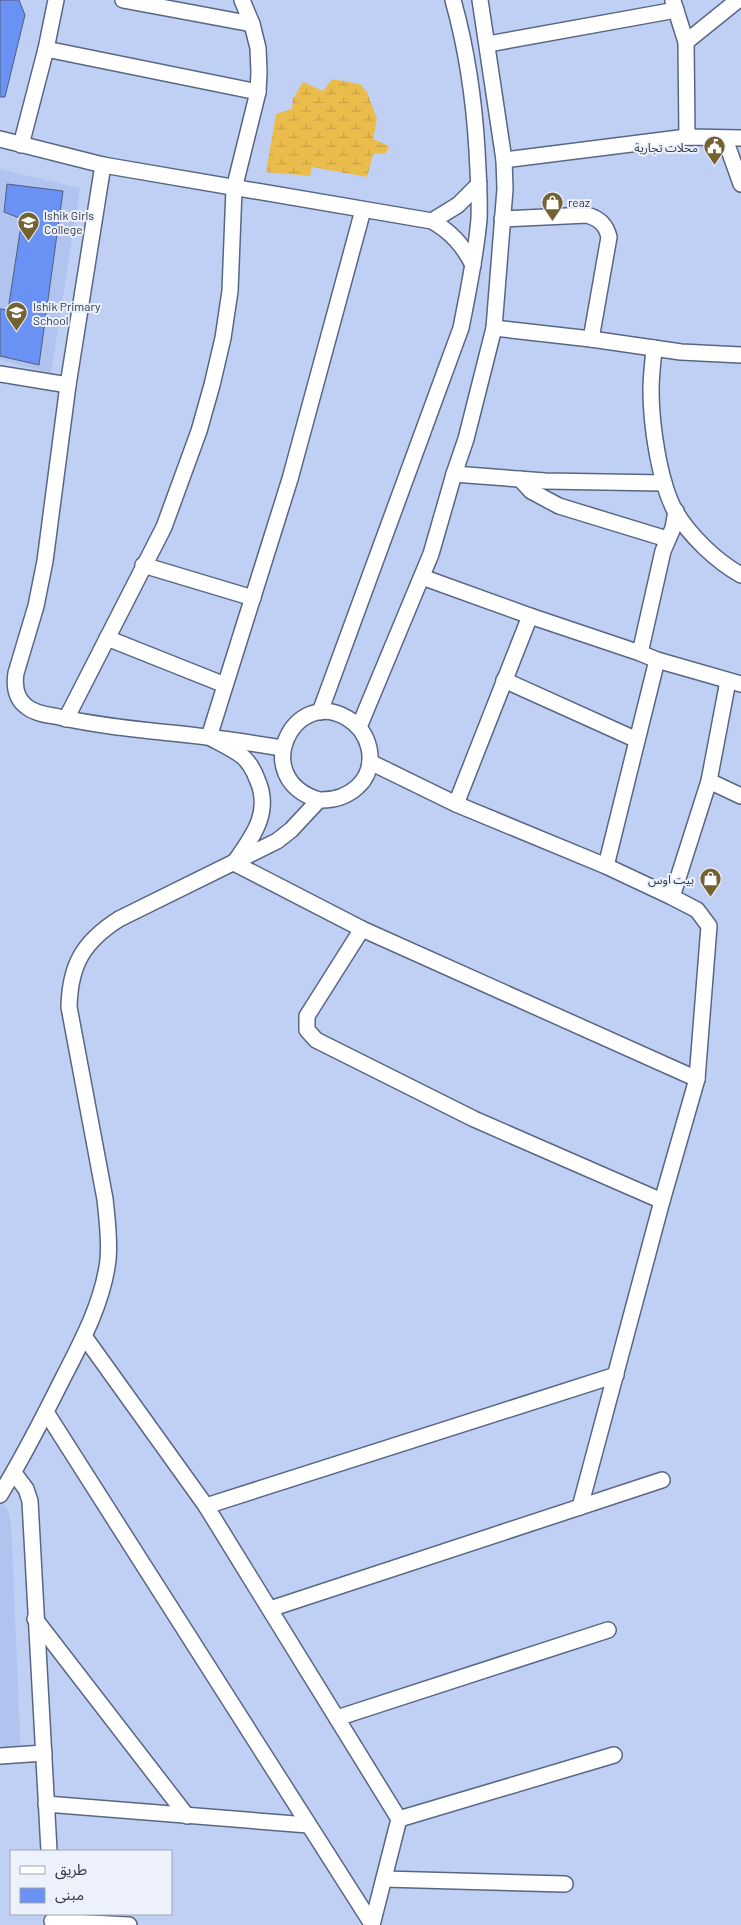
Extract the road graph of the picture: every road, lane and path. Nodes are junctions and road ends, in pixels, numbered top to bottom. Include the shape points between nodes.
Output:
1 (56, 0) edge
2 (122, 0) edge
3 (242, 0) edge
4 (454, 0) edge
5 (480, 0) edge
6 (738, 0) edge
7 (674, 5) edge
8 (252, 24) junction
9 (686, 42) junction
10 (488, 44) junction
11 (46, 49) junction
12 (258, 92) junction
13 (687, 137) junction
14 (741, 138) edge
15 (725, 139) junction
16 (0, 140) edge
17 (22, 145) junction
18 (504, 160) junction
19 (103, 165) junction
20 (479, 184) junction
21 (741, 184) edge
22 (234, 188) junction
23 (363, 210) junction
24 (502, 219) junction
25 (432, 221) junction
26 (473, 265) junction
27 (494, 328) junction
28 (591, 339) junction
29 (654, 348) junction
30 (741, 355) edge
31 (0, 374) edge
32 (68, 385) junction
33 (454, 474) junction
34 (520, 479) junction
35 (664, 483) junction
36 (676, 511) junction
37 (667, 539) junction
38 (143, 566) junction
39 (740, 572) edge
40 (422, 577) junction
41 (253, 598) junction
42 (530, 616) junction
43 (107, 638) junction
44 (640, 653) junction
45 (657, 660) junction
46 (504, 680) junction
47 (734, 682) edge
48 (225, 685) junction
49 (320, 712) junction
50 (66, 719) junction
51 (359, 728) junction
52 (209, 737) junction
53 (637, 740) junction
54 (282, 748) junction
55 (370, 762) junction
56 (709, 781) junction
57 (741, 796) edge
58 (319, 800) junction
59 (456, 804) junction
60 (234, 863) junction
61 (606, 866) junction
62 (672, 897) junction
63 (362, 929) junction
64 (697, 1079) junction
65 (662, 1201) junction
66 (84, 1336) junction
67 (616, 1375) junction
68 (46, 1412) junction
69 (14, 1473) junction
70 (662, 1480) dead end
71 (0, 1495) edge
72 (206, 1506) junction
73 (580, 1507) junction
74 (270, 1609) junction
75 (35, 1618) junction
76 (608, 1630) dead end
77 (337, 1718) junction
78 (44, 1753) junction
79 (614, 1754) dead end
80 (0, 1756) edge
81 (46, 1804) junction
82 (187, 1816) junction
83 (399, 1819) junction
84 (308, 1825) junction
85 (49, 1850) edge
86 (384, 1879) junction
87 (565, 1884) dead end
88 (52, 1920) edge
89 (372, 1924) edge
90 (129, 1925) edge

1 - 11 street
2 - 8 street
3 - 8 street
4 - 20 street via 470,72
5 - 10 street
6 - 9 street
7 - 9 street
7 - 10 street
8 - 12 street via 258,48
9 - 13 street
10 - 18 street
11 - 12 street
11 - 17 street
12 - 22 street
13 - 15 street
13 - 18 street
14 - 15 street
15 - 21 street
16 - 17 street
17 - 19 street
18 - 24 street
19 - 22 street
19 - 32 street
20 - 25 street via 458,205
20 - 26 street via 479,219
22 - 23 street
22 - 38 street via 230,291 212,385 164,527
23 - 25 street
23 - 41 street via 290,479
24 - 27 street
24 - 28 street via 587,215 602,222 609,237
25 - 26 street via 457,239
26 - 49 street via 461,328
27 - 28 street
27 - 33 street
28 - 29 street
29 - 30 street
29 - 35 street via 651,403
31 - 32 street
32 - 50 street via 41,583 15,682 16,691 26,707
33 - 34 street
33 - 40 street
34 - 35 street
34 - 37 street via 531,491 559,506
35 - 36 street
36 - 37 street
36 - 39 street via 707,548
37 - 44 street
38 - 41 street
38 - 43 street
40 - 42 street
40 - 51 street
41 - 48 street
42 - 44 street
42 - 46 street
43 - 48 street
43 - 50 street
44 - 45 street
45 - 47 street
45 - 53 street
46 - 53 street
46 - 59 street
47 - 56 street
48 - 52 street
49 - 51 street via 344,716
49 - 54 street via 296,724
50 - 52 street
51 - 55 street via 366,738
52 - 54 street
52 - 60 street via 243,757 254,770 260,785 261,818 255,834
53 - 61 street
54 - 58 street via 284,771 290,782 307,797
55 - 58 street via 361,784 352,792 342,798
55 - 59 street
56 - 57 street
56 - 62 street
58 - 60 street via 277,841
59 - 61 street
60 - 63 street
60 - 66 street via 119,919 86,946 76,965 69,1007 100,1168 108,1230 108,1260 103,1285
61 - 62 street
62 - 64 street via 697,910 709,926
63 - 64 street
63 - 65 street via 307,1016 307,1030 316,1040 474,1119
64 - 65 street
65 - 67 street
66 - 68 street
66 - 72 street
67 - 72 street
67 - 73 street
68 - 69 street
68 - 84 street
69 - 71 street
69 - 75 street via 30,1501
70 - 73 street
72 - 74 street
73 - 74 street
74 - 77 street
75 - 78 street
75 - 82 street
76 - 77 street
77 - 83 street
78 - 80 street
78 - 81 street
79 - 83 street
81 - 82 street
81 - 85 street
82 - 84 street
83 - 86 street
84 - 89 street
86 - 87 street
86 - 89 street
88 - 90 street

